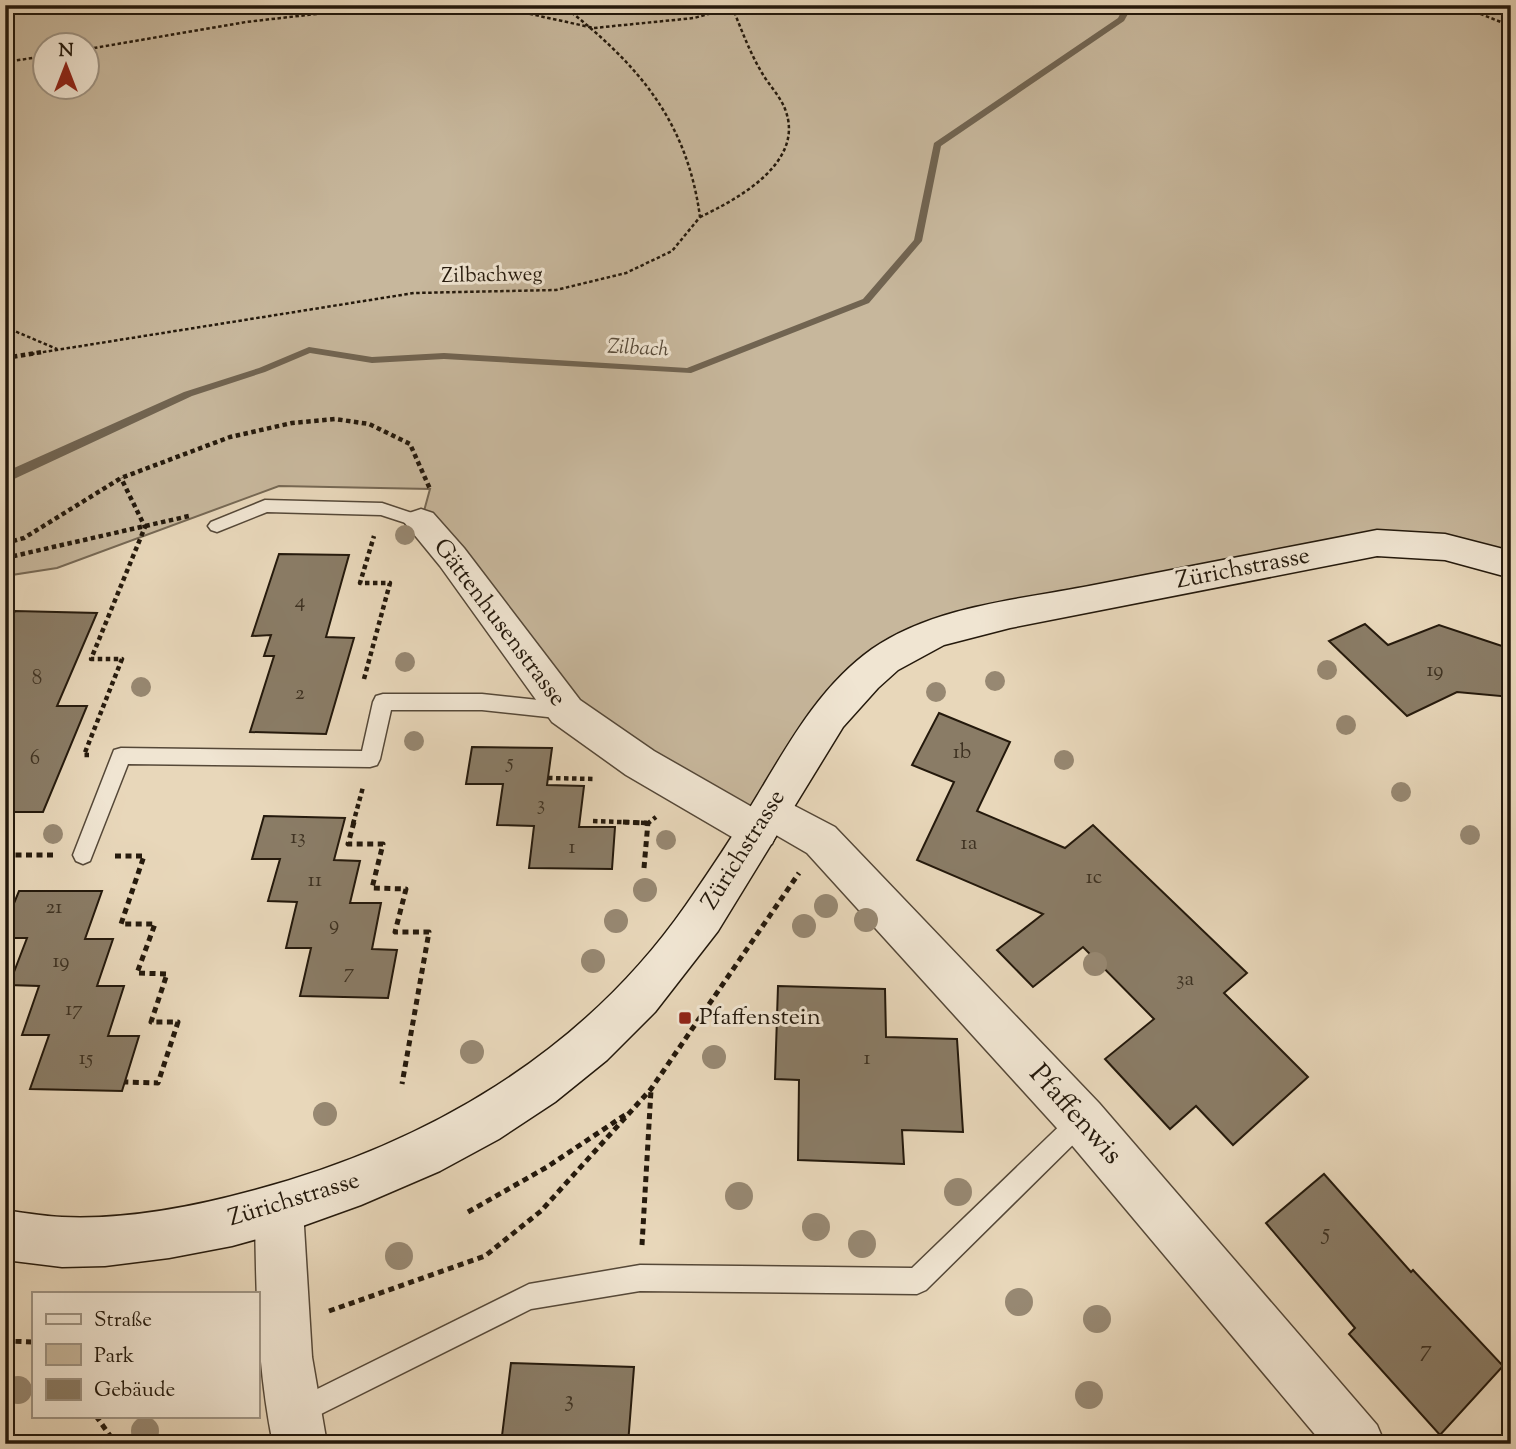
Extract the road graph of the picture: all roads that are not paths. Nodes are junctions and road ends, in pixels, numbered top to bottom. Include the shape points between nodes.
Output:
1 (421, 522) joint
2 (217, 526) dead end
3 (1511, 565) edge
4 (566, 712) junction
5 (764, 821) junction
6 (83, 855) road end
7 (1083, 1120) junction
8 (279, 1210) junction
9 (5, 1235) edge
10 (296, 1429) edge
11 (1358, 1444) edge

1 - 2 lane, Gättenhusenstrasse via 382,509 265,506
1 - 4 street, Gättenhusenstrasse
3 - 5 street, Zürichstrasse via 1457,547 1377,543 944,632 888,658 851,691 816,732
4 - 5 street, Gättenhusenstrasse via 691,792
4 - 6 lane via 482,702 383,702 369,759 121,756
5 - 7 street, Pfaffenwis via 821,840
5 - 8 street, Zürichstrasse via 682,947 623,1018 588,1049 466,1134 361,1181
7 - 10 lane via 917,1281 640,1278 528,1297
7 - 11 street, Pfaffenwis
8 - 9 street, Zürichstrasse via 156,1236 58,1242
8 - 10 street via 284,1327

